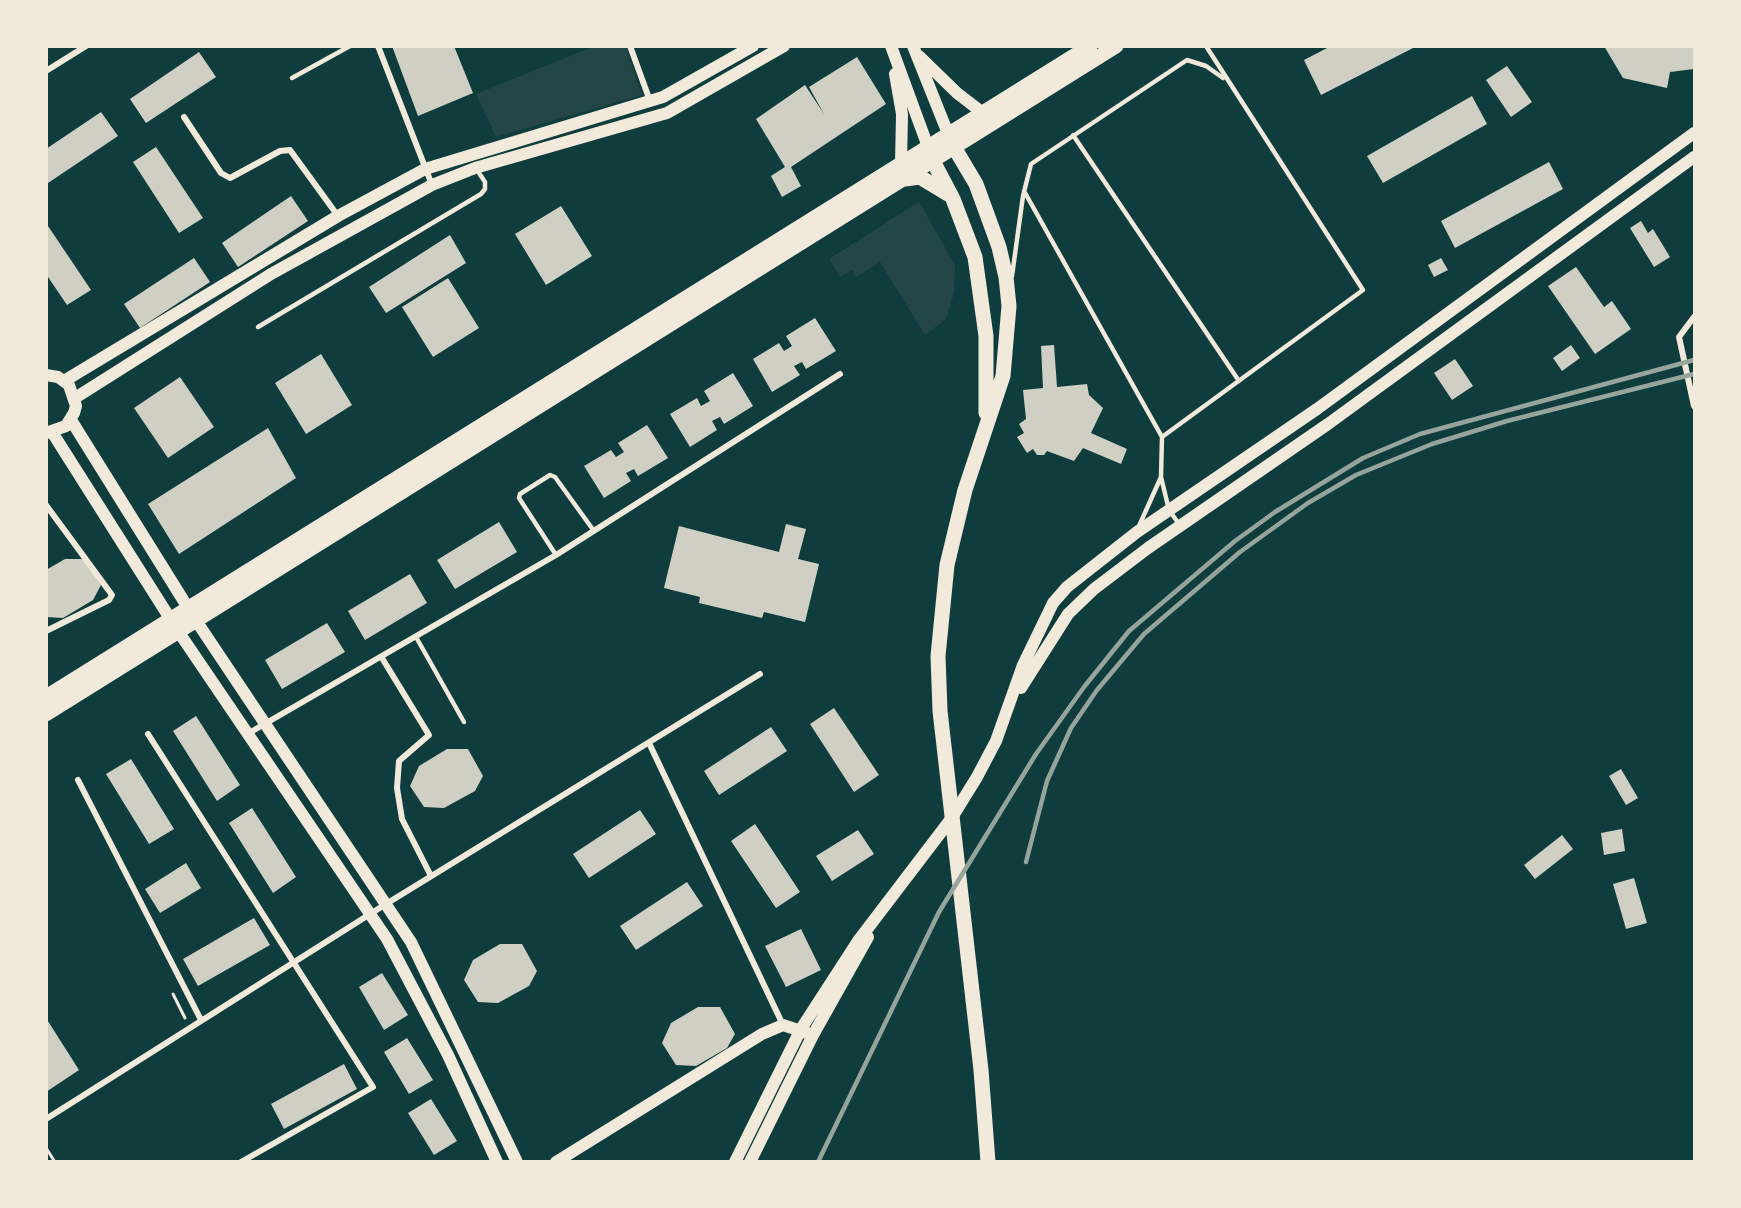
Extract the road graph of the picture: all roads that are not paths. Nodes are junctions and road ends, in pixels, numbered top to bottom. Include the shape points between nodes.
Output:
1 (86, 46) edge
2 (350, 46) edge
3 (378, 46) edge
4 (630, 46) edge
5 (755, 46) edge
6 (784, 46) edge
7 (891, 46) edge
8 (1090, 46) edge
9 (1116, 46) edge
10 (1206, 46) edge
11 (914, 49) edge
12 (764, 58) junction
13 (46, 71) edge
14 (292, 78) dead end
15 (1225, 79) junction
16 (650, 102) junction
17 (983, 113) junction
18 (184, 117) dead end
19 (1695, 133) edge
20 (975, 135) junction
21 (1073, 135) junction
22 (951, 141) junction
23 (930, 154) junction
24 (1695, 157) edge
25 (901, 164) junction
26 (475, 168) junction
27 (425, 169) junction
28 (902, 180) junction
29 (976, 184) junction
30 (432, 185) junction
31 (1024, 191) junction
32 (953, 199) junction
33 (338, 216) junction
34 (1009, 306) junction
35 (1695, 317) edge
36 (258, 327) dead end
37 (840, 374) dead end
38 (46, 375) edge
39 (64, 381) junction
40 (1239, 381) junction
41 (75, 398) junction
42 (1694, 404) edge
43 (71, 420) junction
44 (986, 425) junction
45 (49, 432) edge
46 (1162, 437) junction
47 (1161, 477) junction
48 (46, 505) edge
49 (1169, 510) junction
50 (1180, 526) junction
51 (594, 531) junction
52 (1137, 532) junction
53 (556, 555) junction
54 (191, 614) junction
55 (174, 625) junction
56 (46, 631) edge
57 (416, 637) junction
58 (382, 658) junction
59 (760, 674) dead end
60 (46, 698) edge
61 (1012, 702) junction
62 (46, 714) edge
63 (464, 722) dead end
64 (265, 724) junction
65 (249, 733) junction
66 (148, 734) dead end
67 (648, 742) junction
68 (78, 780) dead end
69 (431, 876) junction
70 (386, 904) junction
71 (882, 910) junction
72 (369, 915) junction
73 (293, 962) junction
74 (201, 1020) junction
75 (783, 1025) junction
76 (801, 1029) junction
77 (813, 1035) junction
78 (46, 1119) edge
79 (241, 1161) edge
80 (497, 1161) edge
81 (517, 1161) edge
82 (556, 1161) edge
83 (735, 1161) edge
84 (750, 1161) edge
85 (988, 1161) edge

1 - 13 street
2 - 14 lane
3 - 27 street
4 - 16 street
5 - 12 main road
5 - 16 main road
6 - 12 main road
7 - 23 main road
7 - 25 main road via 902,114
8 - 17 main road
9 - 20 main road
10 - 15 lane
11 - 17 main road via 957,93
11 - 22 main road
12 - 26 main road via 667,113
15 - 21 lane via 1188,60
15 - 40 lane via 1363,290
16 - 27 main road
17 - 22 main road
18 - 33 street via 221,173 230,178 280,151 290,150
19 - 49 main road via 1317,409
20 - 22 main road
20 - 29 main road via 966,152
21 - 31 lane via 1031,164
21 - 40 lane
22 - 23 main road
22 - 29 main road
23 - 25 main road
23 - 28 main road
23 - 32 main road
24 - 50 main road via 1328,424
25 - 54 main road
26 - 30 main road
26 - 36 lane via 485,182 481,194
27 - 30 street
27 - 33 main road
28 - 32 main road via 920,177
28 - 54 main road
29 - 34 main road via 999,248
30 - 41 main road via 271,274
31 - 34 lane
31 - 46 lane
32 - 44 main road via 975,257 982,292
33 - 39 main road
34 - 44 main road via 1003,376
35 - 42 street via 1679,337
37 - 51 street
38 - 39 main road
39 - 41 main road
40 - 46 lane
41 - 43 main road
43 - 45 main road
43 - 54 main road
44 - 85 main road via 959,514 943,594 938,668
45 - 55 main road
46 - 47 lane
47 - 49 lane
47 - 52 lane
48 - 56 street via 111,595 109,600
49 - 50 lane
49 - 52 main road
50 - 61 main road via 1081,601
51 - 53 street
51 - 53 lane via 550,475 519,498
52 - 61 main road via 1082,574 1053,603 1023,665
53 - 57 street
54 - 55 main road
54 - 64 main road
55 - 60 main road
55 - 62 main road
55 - 65 main road
57 - 58 street
57 - 63 lane
58 - 64 street
58 - 69 street via 429,735 399,760 397,788 402,819
59 - 67 street
61 - 71 main road via 977,777 951,819
64 - 65 street
64 - 70 main road
65 - 72 main road
66 - 73 street
67 - 69 street
67 - 75 street
68 - 74 street
69 - 70 street
70 - 72 street
70 - 81 main road via 433,982
71 - 76 main road
71 - 77 main road
72 - 73 street
72 - 80 main road via 404,967
73 - 74 street
73 - 79 street via 373,1087
74 - 78 street
75 - 76 main road
75 - 82 main road via 762,1034
76 - 77 main road
76 - 83 main road
77 - 84 main road

